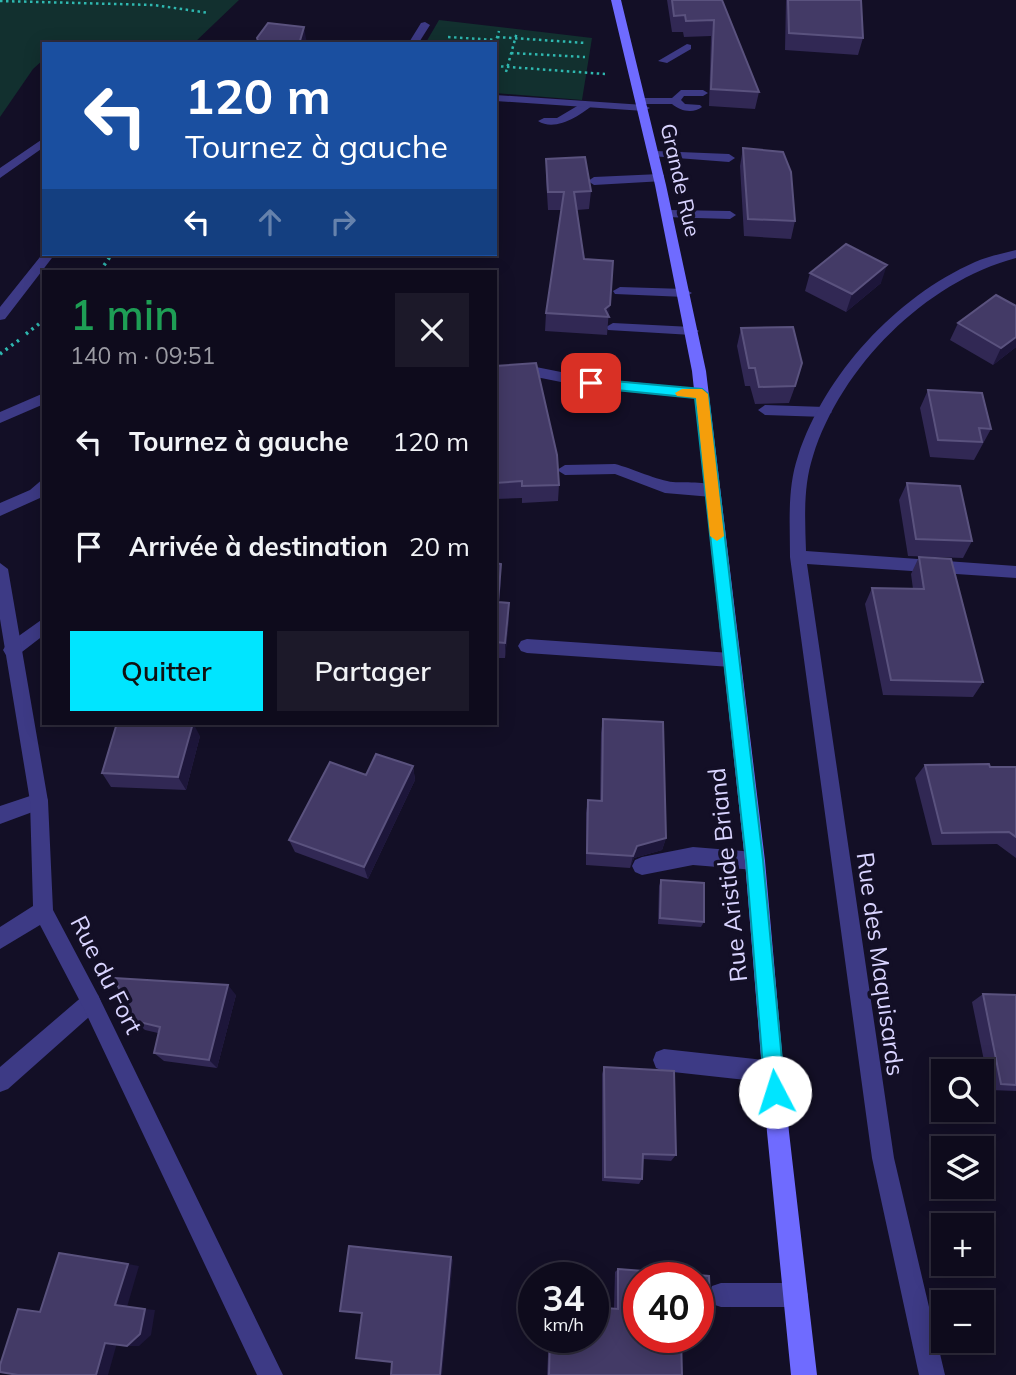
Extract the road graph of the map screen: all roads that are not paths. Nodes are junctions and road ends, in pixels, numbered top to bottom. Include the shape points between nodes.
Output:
1 (616, 0) edge
2 (425, 25) dead end
3 (414, 42) edge
4 (687, 47) dead end
5 (663, 61) dead end
6 (703, 93) dead end
7 (497, 97) edge
8 (675, 101) junction
9 (588, 104) junction
10 (643, 105) junction
11 (696, 107) dead end
12 (544, 121) dead end
13 (42, 142) edge
14 (700, 145) dead end
15 (655, 154) junction
16 (689, 155) junction
17 (729, 158) dead end
18 (0, 174) edge
19 (660, 178) junction
20 (594, 181) dead end
21 (668, 214) junction
22 (730, 215) dead end
23 (1016, 254) edge
24 (47, 256) edge
25 (620, 291) dead end
26 (685, 293) junction
27 (0, 317) edge
28 (613, 327) dead end
29 (692, 331) junction
30 (497, 370) edge
31 (699, 371) joint
32 (702, 394) junction
33 (42, 399) edge
34 (765, 410) edge
35 (825, 412) junction
36 (0, 418) edge
37 (565, 470) dead end
38 (42, 486) edge
39 (712, 491) junction
40 (0, 509) edge
41 (798, 557) junction
42 (0, 569) edge
43 (1016, 572) edge
44 (42, 626) edge
45 (8, 641) edge
46 (527, 646) dead end
47 (731, 660) junction
48 (39, 801) junction
49 (0, 815) edge
50 (755, 860) junction
51 (642, 866) edge
52 (43, 911) junction
53 (0, 939) edge
54 (91, 1002) junction
55 (664, 1060) dead end
56 (773, 1072) junction
57 (0, 1081) edge
58 (721, 1295) dead end
59 (796, 1295) junction
60 (270, 1375) edge
61 (804, 1375) edge
62 (932, 1375) edge

1 - 10 street, Grande Rue
2 - 3 street
4 - 5 street
6 - 8 street via 681,93
7 - 9 street
8 - 10 street
8 - 11 street via 682,107
9 - 10 street
9 - 12 street via 559,121
10 - 15 street, Grande Rue
13 - 18 street
14 - 16 street
15 - 16 street
15 - 19 street, Grande Rue
16 - 17 street
19 - 20 street
19 - 21 street, Grande Rue
21 - 22 street
21 - 26 street, Grande Rue
23 - 35 street, Rue des Maquisards via 977,266 910,309 856,363
24 - 27 street
25 - 26 street
26 - 29 street, Grande Rue
28 - 29 street
29 - 31 street, Grande Rue
30 - 32 street
31 - 32 street, Rue Aristide Briand
32 - 39 street, Rue Aristide Briand
33 - 36 street
34 - 35 street
35 - 41 street, Rue des Maquisards via 798,493
37 - 39 street via 615,469 665,487
38 - 40 street
39 - 47 street, Rue Aristide Briand
41 - 43 street
41 - 62 street, Rue des Maquisards via 883,1158
42 - 45 street, Rue du Fort
44 - 45 street
45 - 48 street, Rue du Fort
46 - 47 street
47 - 50 street, Rue Aristide Briand
48 - 49 street
48 - 52 street, Rue du Fort
50 - 51 street via 693,856
50 - 56 street, Rue Aristide Briand
52 - 53 street
52 - 54 street, Rue du Fort
54 - 57 street
54 - 60 street, Rue du Fort
55 - 56 street
56 - 59 street, Rue Aristide Briand
58 - 59 street
59 - 61 street, Rue Aristide Briand

